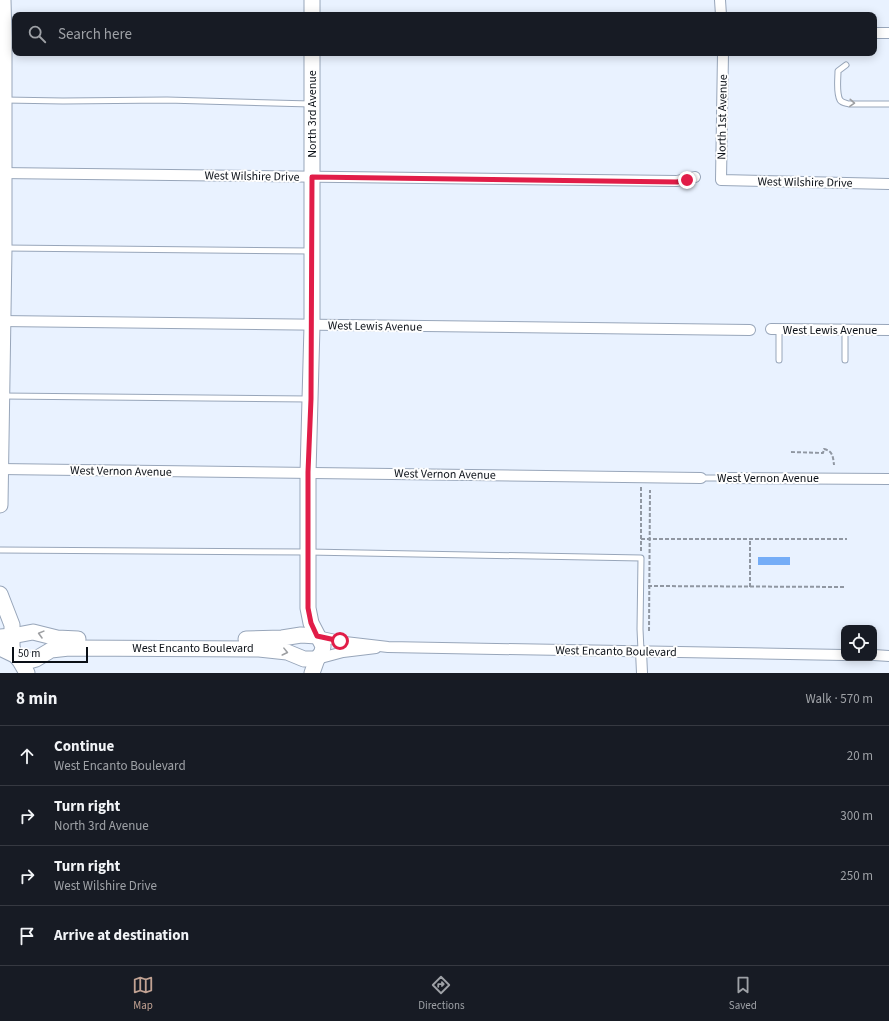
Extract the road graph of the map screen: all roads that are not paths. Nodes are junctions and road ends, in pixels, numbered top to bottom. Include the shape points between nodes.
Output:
1 (3, 0) edge
2 (312, 0) edge
3 (720, 0) edge
4 (312, 12) edge
5 (721, 12) edge
6 (6, 25) edge
7 (877, 33) edge
8 (889, 33) edge
9 (312, 56) edge
10 (723, 56) edge
11 (846, 65) dead end
12 (2, 100) edge
13 (312, 104) junction
14 (889, 104) edge
15 (2, 173) edge
16 (312, 177) junction
17 (695, 177) dead end
18 (721, 180) joint
19 (889, 184) edge
20 (2, 248) edge
21 (311, 251) junction
22 (2, 321) edge
23 (312, 326) junction
24 (775, 329) joint
25 (750, 330) dead end
26 (845, 330) junction
27 (889, 330) edge
28 (779, 360) dead end
29 (845, 360) dead end
30 (1, 396) edge
31 (311, 399) junction
32 (1, 469) edge
33 (308, 472) junction
34 (701, 478) joint
35 (726, 478) joint
36 (889, 479) edge
37 (0, 505) edge
38 (0, 550) edge
39 (308, 552) junction
40 (2, 599) edge
41 (0, 619) edge
42 (317, 636) junction
43 (6, 637) edge
44 (388, 647) junction
45 (0, 648) edge
46 (641, 652) junction
47 (841, 655) edge
48 (877, 655) edge
49 (16, 656) junction
50 (889, 656) edge
51 (315, 666) edge
52 (27, 673) edge
53 (642, 673) edge

1 - 6 street
2 - 4 street
3 - 5 street
6 - 12 street
7 - 8 street
9 - 13 street, North 3rd Avenue
10 - 18 street, North 1st Avenue
11 -> 14 lane via 838,71 840,100 849,104
12 - 13 lane via 167,100
12 - 15 street
13 - 16 street, North 3rd Avenue
15 - 16 street, West Wilshire Drive
15 - 20 street
16 - 17 street, West Wilshire Drive via 677,182
16 - 21 street, North 3rd Avenue
18 - 19 street, West Wilshire Drive
20 - 21 lane
20 - 22 street
21 - 23 street, North 3rd Avenue
22 - 23 street, West Lewis Avenue
22 - 30 street
23 - 25 street, West Lewis Avenue
23 - 31 street, North 3rd Avenue
24 - 26 street, West Lewis Avenue
24 - 28 lane
26 - 27 street, West Lewis Avenue
26 - 29 lane
30 - 31 lane
30 - 32 street
31 - 33 street, North 3rd Avenue
32 - 33 street, West Vernon Avenue
32 - 37 street
33 - 34 street, West Vernon Avenue
33 - 39 street, North 3rd Avenue
34 - 35 lane, West Vernon Avenue
35 - 36 street, West Vernon Avenue
38 - 39 lane
39 - 42 street, North 3rd Avenue via 308,608
39 - 46 lane via 641,558
40 - 41 street
40 - 43 street via 12,625
42 -> 43 street, West Encanto Boulevard via 235,640 97,639 57,638 33,632
42 - 44 street, West Encanto Boulevard
42 - 51 street, North 3rd Avenue via 322,652
43 - 49 street
44 - 46 street, West Encanto Boulevard
44 - 51 street, West Encanto Boulevard via 343,652
45 - 49 street, West Encanto Boulevard
46 - 47 street, West Encanto Boulevard
46 - 53 street
48 - 50 street
49 -> 51 street, West Encanto Boulevard via 33,660 60,648 259,649 287,652
49 - 52 street

